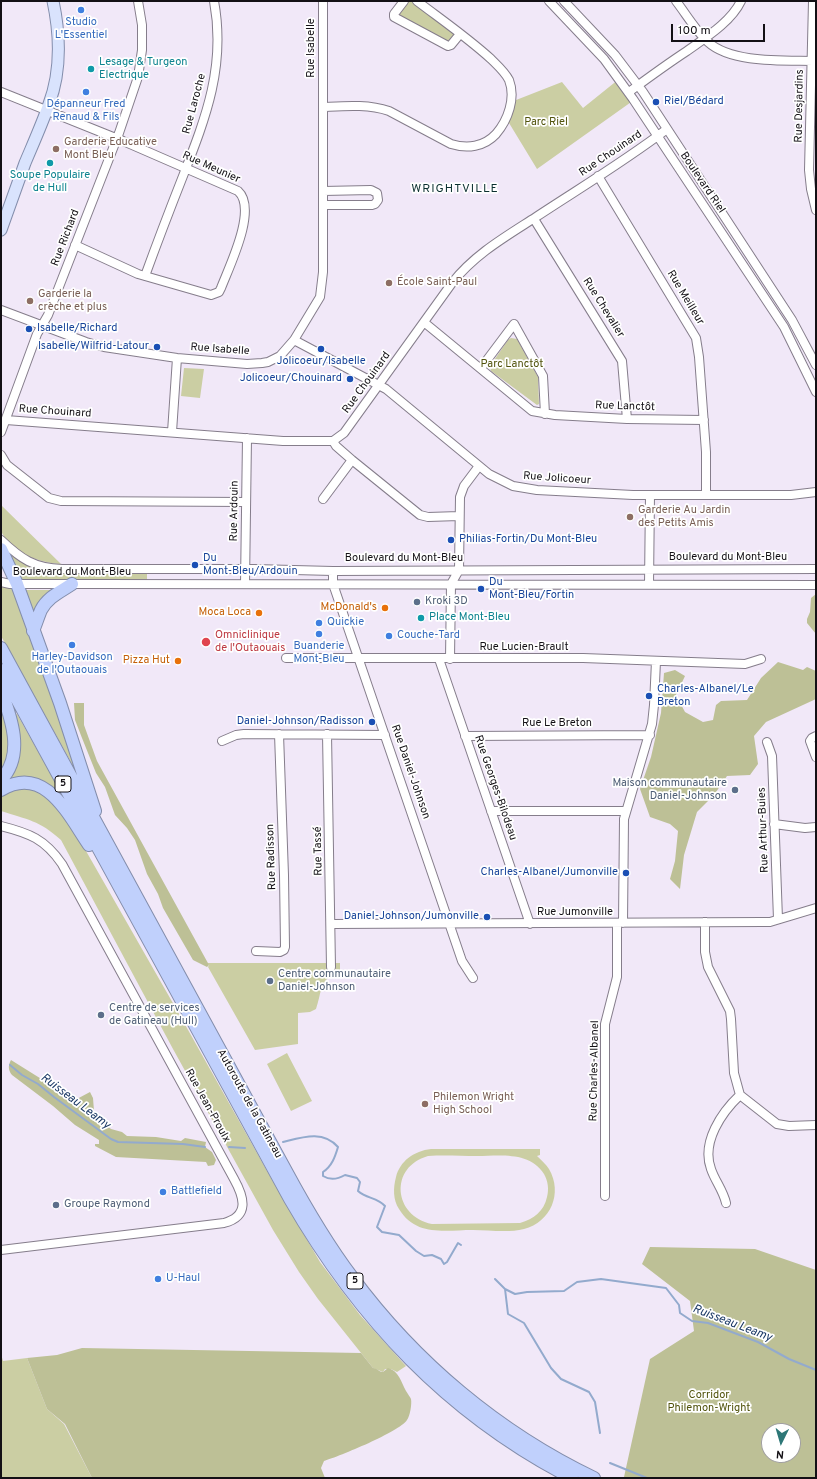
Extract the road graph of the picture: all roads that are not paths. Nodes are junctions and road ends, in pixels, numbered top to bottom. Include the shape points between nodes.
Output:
1 (53, 1) edge
2 (138, 1) edge
3 (214, 1) edge
4 (323, 1) edge
5 (404, 1) edge
6 (417, 1) edge
7 (549, 1) edge
8 (564, 1) edge
9 (676, 1) edge
10 (741, 1) edge
11 (813, 1) edge
12 (460, 34) junction
13 (705, 38) junction
14 (814, 61) edge
15 (639, 85) junction
16 (1, 92) edge
17 (629, 92) junction
18 (323, 107) junction
19 (46, 111) junction
20 (667, 129) junction
21 (658, 136) junction
22 (117, 138) junction
23 (187, 168) junction
24 (598, 176) junction
25 (323, 191) junction
26 (323, 205) junction
27 (816, 210) edge
28 (534, 218) junction
29 (1, 230) edge
30 (75, 245) junction
31 (145, 276) junction
32 (782, 304) junction
33 (1, 310) edge
34 (773, 310) junction
35 (425, 323) junction
36 (42, 325) junction
37 (294, 340) junction
38 (177, 358) junction
39 (816, 365) edge
40 (481, 368) junction
41 (379, 385) junction
42 (816, 392) edge
43 (545, 414) junction
44 (627, 419) junction
45 (6, 420) junction
46 (704, 420) junction
47 (1, 432) edge
48 (172, 432) junction
49 (247, 438) junction
50 (333, 441) junction
51 (1, 455) edge
52 (352, 460) junction
53 (479, 466) junction
54 (816, 492) edge
55 (650, 495) junction
56 (706, 495) junction
57 (323, 499) dead end
58 (246, 502) junction
59 (459, 516) junction
60 (1, 540) edge
61 (1, 549) edge
62 (245, 569) junction
63 (816, 569) edge
64 (377, 570) junction
65 (459, 570) junction
66 (649, 570) junction
67 (333, 571) junction
68 (1, 582) edge
69 (17, 584) junction
70 (72, 584) junction
71 (245, 584) junction
72 (333, 584) junction
73 (377, 584) junction
74 (451, 584) junction
75 (816, 584) edge
76 (649, 585) junction
77 (33, 631) junction
78 (1, 648) edge
79 (286, 658) dead end
80 (359, 659) junction
81 (439, 659) junction
82 (450, 659) junction
83 (761, 659) dead end
84 (656, 661) junction
85 (1, 670) edge
86 (1, 690) edge
87 (279, 734) junction
88 (327, 734) junction
89 (385, 735) junction
90 (650, 735) junction
91 (465, 736) junction
92 (816, 736) edge
93 (222, 741) dead end
94 (767, 742) dead end
95 (816, 757) edge
96 (1, 780) edge
97 (1, 790) edge
98 (491, 811) junction
99 (626, 811) junction
100 (774, 824) junction
101 (1, 826) edge
102 (816, 827) edge
103 (106, 842) junction
104 (125, 898) junction
105 (816, 908) edge
106 (778, 919) junction
107 (705, 922) junction
108 (450, 923) junction
109 (620, 923) junction
110 (331, 924) junction
111 (530, 924) junction
112 (256, 951) dead end
113 (331, 967) dead end
114 (473, 978) dead end
115 (740, 1095) junction
116 (816, 1125) edge
117 (605, 1196) dead end
118 (726, 1203) dead end
119 (1, 1250) edge
120 (572, 1478) edge
121 (594, 1478) edge

1 - 19 main road via 58,54 54,88
2 - 22 street, Rue Richard via 142,25 142,60
3 - 23 street, Rue Laroche via 218,36 215,76 211,98
4 - 18 street, Rue Isabelle
5 - 12 street via 394,17 448,46
6 - 12 street
7 - 17 street, Boulevard Riel via 604,60
8 - 15 street, Boulevard Riel via 615,55
9 - 13 street
10 - 13 street via 733,14
11 - 14 street, Rue Desjardins
12 - 18 street via 498,67 508,79 510,86 511,102 506,118 500,129 487,141 473,146 458,146 380,108
13 - 14 street via 713,46 739,56 766,60
13 - 15 street
14 - 27 street, Rue Desjardins via 809,170
15 - 17 street
15 - 20 street, Boulevard Riel
16 - 19 street, Rue Meunier
17 - 21 street, Boulevard Riel
18 - 25 street, Rue Isabelle
19 - 22 street, Rue Meunier
19 - 29 main road
20 - 21 street, Rue Chouinard
20 - 32 street, Boulevard Riel
21 - 24 street, Rue Chouinard
21 - 34 street, Boulevard Riel
22 - 23 street, Rue Meunier
22 - 30 street, Rue Richard
23 - 31 street, Rue Laroche
23 - 31 street, Rue Meunier via 238,191 243,196 241,236 221,288 215,294 206,294
24 - 28 street, Rue Chouinard
24 - 46 street, Rue Meilleur via 696,338
25 - 26 street, Rue Isabelle
25 - 26 street via 371,190 377,193 378,200 372,205
26 - 37 street, Rue Isabelle via 322,290
28 - 35 street, Rue Chouinard via 471,262 452,283
28 - 44 street, Rue Chevalier via 622,361
30 - 31 street, Rue Meunier
30 - 36 street, Rue Richard
32 - 34 street
32 - 39 street, Boulevard Riel
33 - 36 street, Rue Isabelle
34 - 42 street, Boulevard Riel
35 - 40 street, Rue Lanctôt
35 - 41 street, Rue Chouinard
36 - 38 street, Rue Isabelle via 95,345
36 - 45 street, Rue Richard
37 - 38 street, Rue Isabelle via 280,356 268,362 247,364
37 - 41 street, Rue Jolicoeur
38 - 48 street
40 - 43 street, Rue Lanctôt via 532,411
40 - 43 street via 514,324 543,376
41 - 50 street, Rue Chouinard via 344,433
41 - 53 street, Rue Jolicoeur
43 - 44 street, Rue Lanctôt
44 - 46 street, Rue Lanctôt
45 - 47 street, Rue Richard
45 - 48 street, Rue Chouinard
46 - 56 street, Rue Meilleur
48 - 49 street, Rue Chouinard
49 - 50 street, Rue Chouinard
49 - 58 street, Rue Ardouin
50 - 52 street
51 - 58 street via 8,465 54,500
52 - 57 street
52 - 59 street via 420,515
53 - 55 street, Rue Jolicoeur via 500,480 519,488
53 - 59 street via 461,492
54 - 56 street, Rue Jolicoeur via 791,495
55 - 56 street, Rue Jolicoeur
55 - 66 street
58 - 62 street, Rue Ardouin
59 - 65 street
60 - 62 street, Boulevard du Mont-Bleu via 22,558 46,568
61 - 69 highway
62 - 67 street, Boulevard du Mont-Bleu
62 - 71 street, Rue Ardouin
63 - 66 street, Boulevard du Mont-Bleu
64 - 65 street, Boulevard du Mont-Bleu
64 - 67 street, Boulevard du Mont-Bleu
64 - 73 street
65 - 66 street, Boulevard du Mont-Bleu
65 - 74 street
66 - 76 street
67 - 72 street, Rue Daniel-Johnson
68 - 69 street, Boulevard du Mont-Bleu
69 - 70 street, Boulevard du Mont-Bleu
69 - 77 highway
70 - 71 street, Boulevard du Mont-Bleu
70 - 77 highway via 46,602
71 - 72 street, Boulevard du Mont-Bleu
72 - 73 street, Boulevard du Mont-Bleu
72 - 80 street, Rue Daniel-Johnson
73 - 74 street, Boulevard du Mont-Bleu
74 - 76 street, Boulevard du Mont-Bleu
74 - 82 street
75 - 76 street, Boulevard du Mont-Bleu
77 - 103 highway
78 - 103 highway, Autoroute de la Gatineau / 5
79 - 80 street, Rue Lucien-Brault
80 - 81 street, Rue Lucien-Brault
80 - 89 street, Rue Daniel-Johnson
81 - 82 street, Rue Lucien-Brault
81 - 91 street, Rue Georges-Bilodeau
82 - 84 street, Rue Lucien-Brault via 583,658
83 - 84 street, Rue Lucien-Brault via 745,664
84 - 90 street, Rue Charles-Albanel
85 - 104 highway, Autoroute de la Gatineau / 5
86 - 96 highway via 11,721 14,744 12,763
87 - 88 street
87 - 93 street via 236,735
87 - 112 street, Rue Radisson via 285,947 280,952
88 - 89 street
88 - 110 street, Rue Tassé
89 - 108 street, Rue Daniel-Johnson
90 - 91 street, Rue Le Breton
90 - 99 street, Rue Charles-Albanel
91 - 98 street, Rue Georges-Bilodeau
92 - 95 street via 810,741
94 - 100 street, Rue Arthur-Buies via 772,756
97 - 104 highway via 27,783 41,786 51,793
98 - 99 street
98 - 111 street, Rue Georges-Bilodeau
99 - 109 street, Rue Charles-Albanel
100 - 102 street
100 - 106 street, Rue Arthur-Buies
101 - 119 street, Rue Jean-Proulx via 26,833 42,841 62,864 242,1194 243,1204 238,1216 224,1223
103 - 121 highway, Autoroute de la Gatineau / 5 via 307,1209 357,1284 407,1343 464,1395 534,1445
104 - 120 highway, Autoroute de la Gatineau / 5 via 290,1199 345,1285 394,1344 444,1391 504,1438
105 - 106 street, Rue Jumonville
106 - 107 street, Rue Jumonville via 763,922
107 - 109 street, Rue Jumonville
107 - 115 street via 708,967 730,1011 734,1072
108 - 110 street, Rue Jumonville
108 - 111 street, Rue Jumonville
108 - 114 street, Rue Daniel-Johnson via 462,961
109 - 111 street, Rue Jumonville
109 - 117 street, Rue Charles-Albanel via 618,977 605,1024
110 - 113 street, Rue Tassé
115 - 116 street via 777,1124
115 - 118 street via 722,1115 709,1145 710,1168 724,1193

